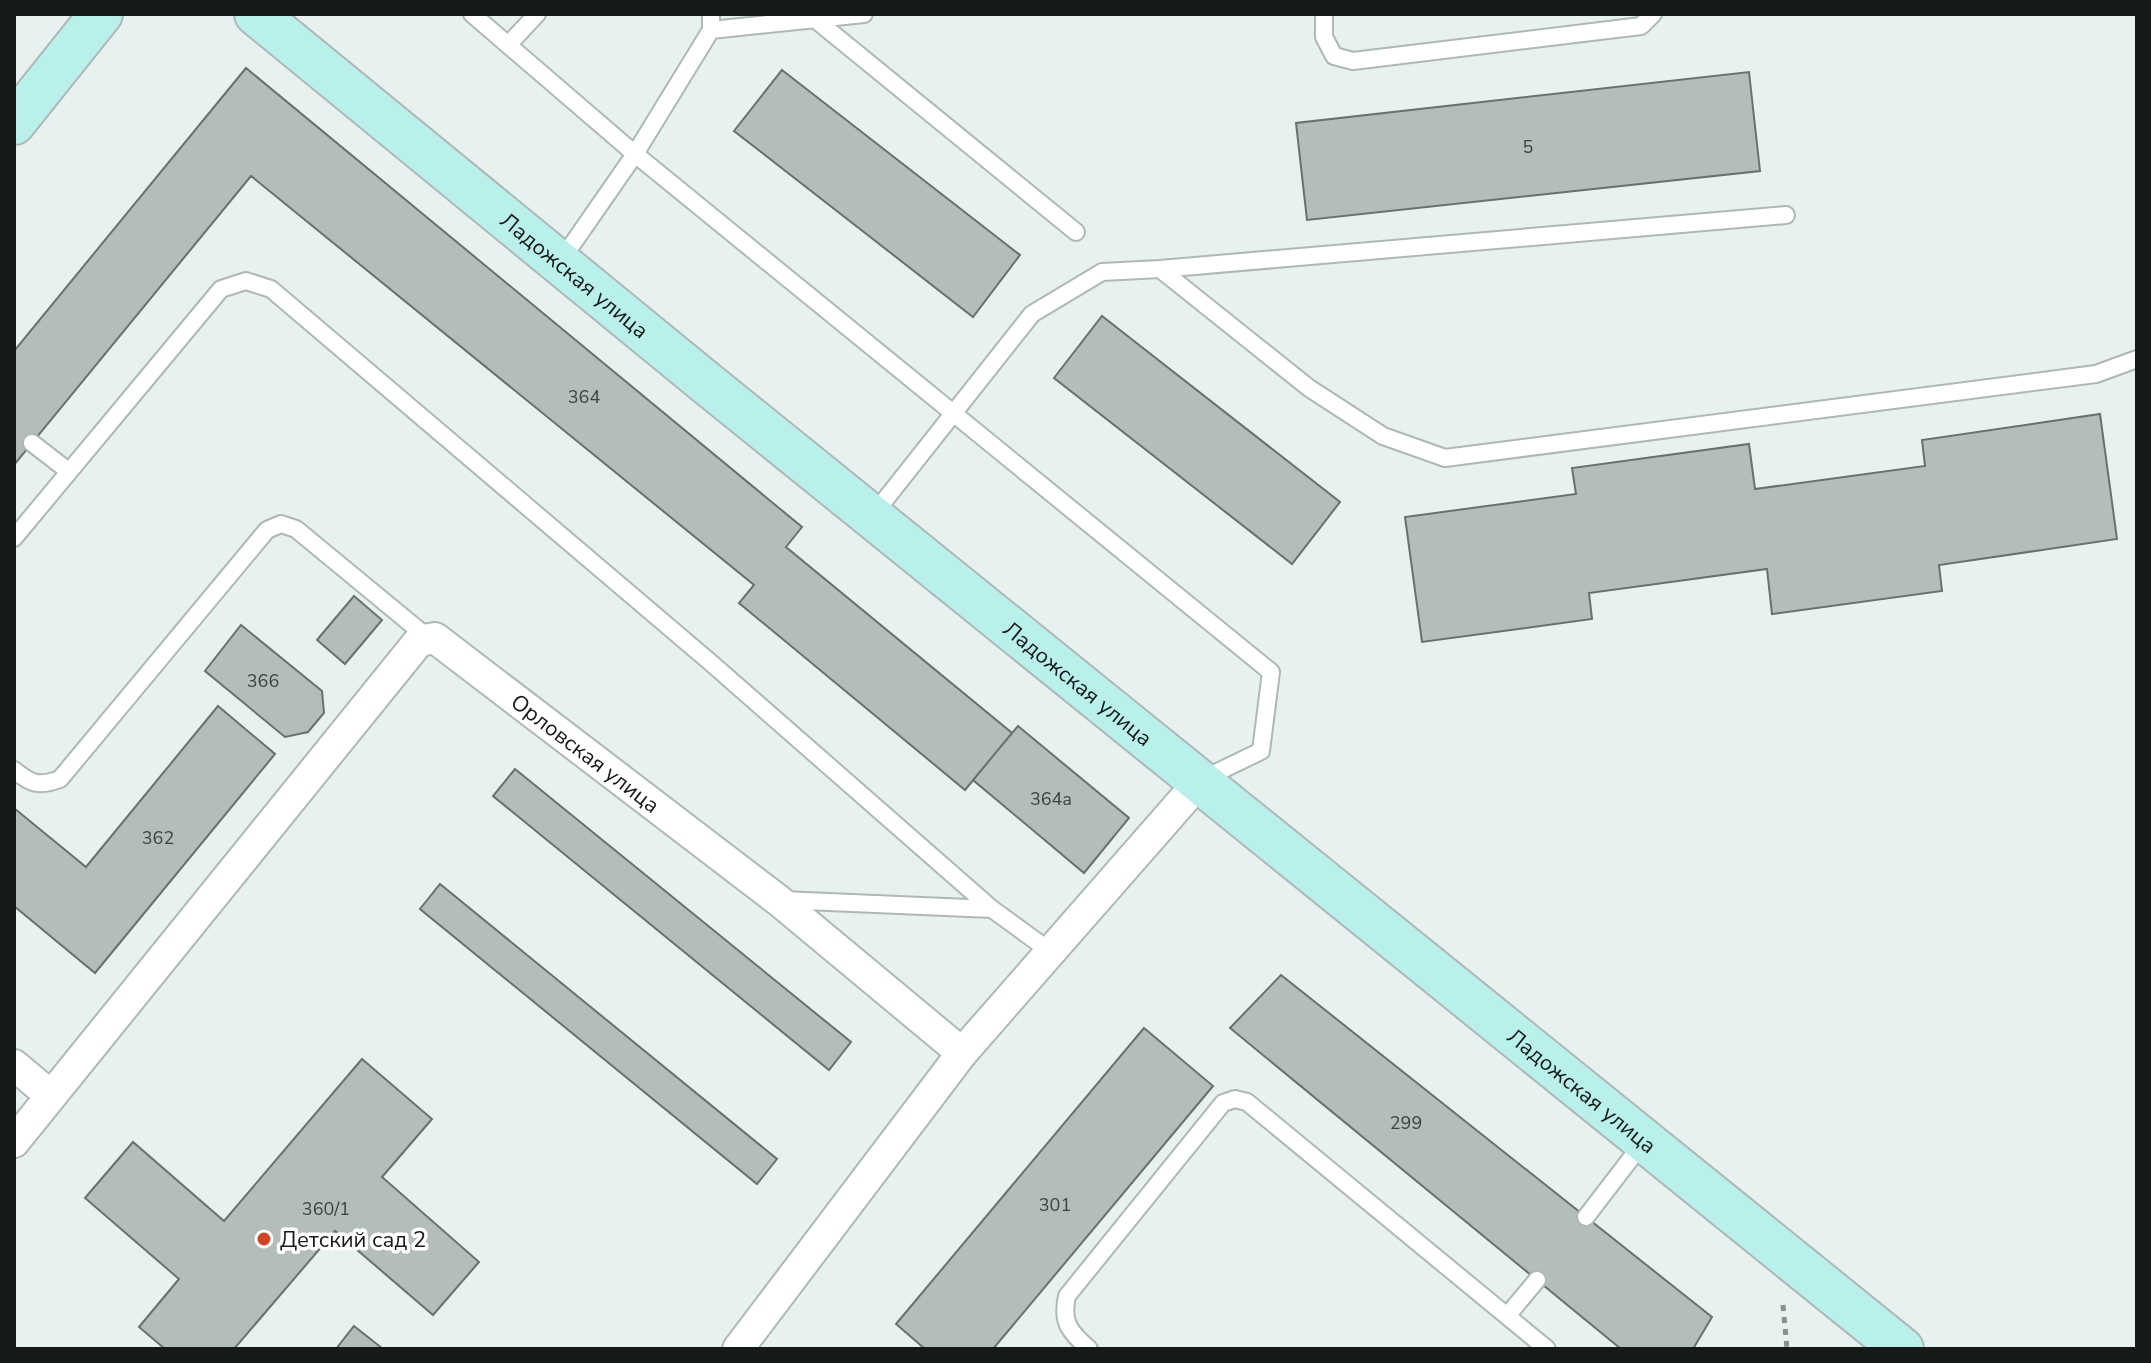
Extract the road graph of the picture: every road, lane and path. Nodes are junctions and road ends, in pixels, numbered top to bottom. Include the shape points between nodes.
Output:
1 (101, 14) edge
2 (256, 14) edge
3 (472, 14) edge
4 (537, 14) edge
5 (864, 14) edge
6 (1324, 14) edge
7 (1653, 14) edge
8 (816, 20) junction
9 (711, 22) edge
10 (508, 45) junction
11 (14, 123) edge
12 (635, 154) junction
13 (1786, 215) dead end
14 (1076, 232) dead end
15 (559, 263) junction
16 (1160, 269) junction
17 (2137, 359) edge
18 (953, 414) junction
19 (32, 443) dead end
20 (67, 470) junction
21 (872, 516) junction
22 (14, 538) edge
23 (427, 637) junction
24 (14, 770) edge
25 (1200, 781) junction
26 (778, 900) junction
27 (992, 909) junction
28 (1051, 952) junction
29 (962, 1053) junction
30 (14, 1065) edge
31 (50, 1095) junction
32 (1646, 1139) junction
33 (14, 1142) edge
34 (1586, 1217) dead end
35 (1537, 1280) dead end
36 (1507, 1316) junction
37 (1543, 1347) edge
38 (738, 1349) edge
39 (1089, 1349) edge
40 (1902, 1349) edge

1 - 11 main road
2 - 15 main road, Ладожская улица
3 - 10 lane
4 - 10 lane
5 - 8 lane
6 - 7 lane via 1324,37 1334,56 1353,61 1641,26
8 - 9 lane
8 - 14 lane
9 - 12 lane
10 - 12 lane
12 - 15 lane
12 - 18 lane
13 - 16 lane
15 - 21 main road, Ладожская улица
16 - 17 lane via 1309,388 1383,436 1445,458 2096,374
16 - 18 lane via 1102,272 1032,314
18 - 21 lane
18 - 25 lane via 1271,672 1261,751
19 - 20 lane
20 - 22 lane
20 - 27 lane via 221,289 246,281 271,289
21 - 25 main road, Ладожская улица
23 - 24 lane via 296,529 281,524 267,530 60,779 42,786
23 - 26 street, Орловская улица
23 - 31 street
25 - 28 street
25 - 32 main road, Ладожская улица
26 - 27 lane
26 - 29 street, Орловская улица
27 - 28 lane
28 - 29 street
29 - 38 street
30 - 31 street
31 - 33 street
32 - 34 lane
32 - 40 main road, Ладожская улица
35 - 36 lane
36 - 37 lane
36 - 39 lane via 1247,1102 1235,1099 1223,1103 1067,1296 1063,1315 1069,1331

